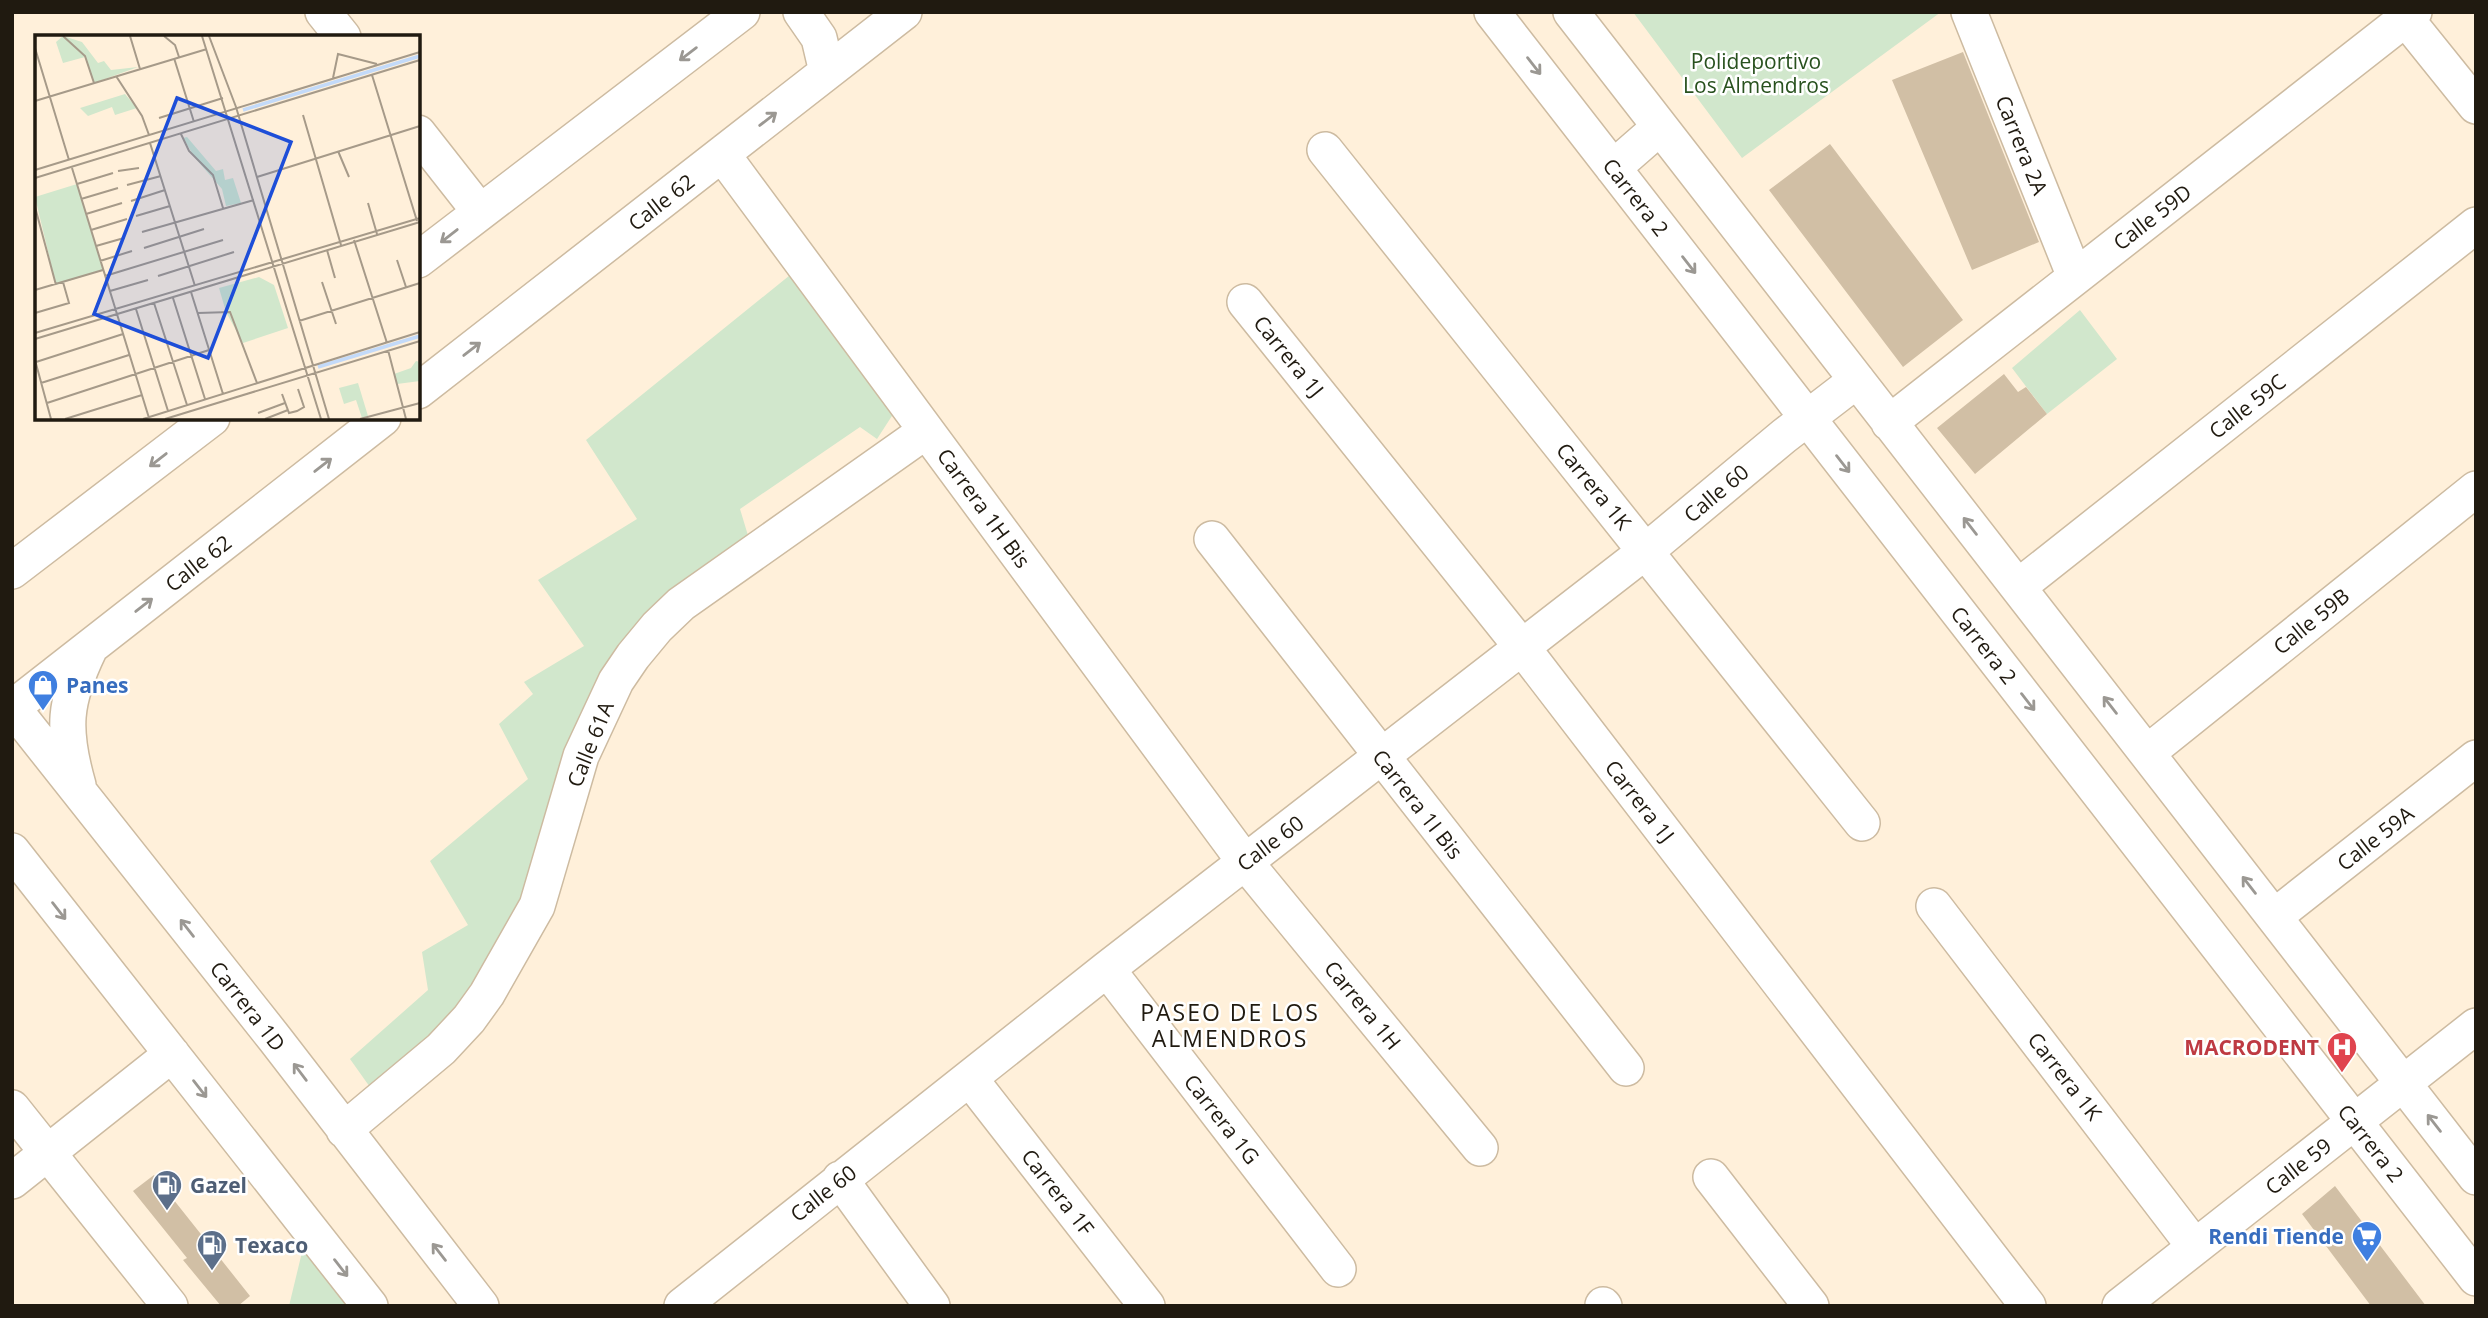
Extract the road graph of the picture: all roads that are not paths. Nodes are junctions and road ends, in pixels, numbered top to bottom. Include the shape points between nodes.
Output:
1 (323, 12) edge
2 (742, 12) edge
3 (801, 12) edge
4 (904, 12) edge
5 (1492, 12) edge
6 (1571, 12) edge
7 (1969, 12) edge
8 (2410, 15) edge
9 (341, 35) edge
10 (827, 72) junction
11 (2476, 106) edge
12 (1660, 127) junction
13 (420, 136) edge
14 (1325, 150) dead end
15 (722, 154) junction
16 (1613, 168) junction
17 (480, 212) junction
18 (2476, 225) edge
19 (420, 258) edge
20 (2075, 277) junction
21 (1245, 302) dead end
22 (1857, 380) junction
23 (420, 389) edge
24 (1808, 418) junction
25 (209, 420) edge
26 (380, 420) edge
27 (1889, 423) junction
28 (926, 431) junction
29 (2476, 489) edge
30 (1212, 539) dead end
31 (1646, 551) junction
32 (12, 571) edge
33 (2018, 587) junction
34 (1521, 646) junction
35 (90, 647) junction
36 (12, 708) edge
37 (12, 750) edge
38 (2147, 753) junction
39 (1382, 758) junction
40 (2476, 758) edge
41 (54, 759) junction
42 (81, 794) junction
43 (1862, 822) dead end
44 (14, 854) edge
45 (1245, 862) junction
46 (1934, 906) dead end
47 (2274, 917) junction
48 (1107, 969) junction
49 (2476, 1026) edge
50 (172, 1054) junction
51 (1626, 1068) dead end
52 (970, 1079) junction
53 (2403, 1083) junction
54 (12, 1108) edge
55 (2354, 1121) junction
56 (344, 1130) junction
57 (1480, 1148) dead end
58 (47, 1154) junction
59 (1711, 1177) dead end
60 (2476, 1177) edge
61 (840, 1179) junction
62 (12, 1181) edge
63 (2195, 1247) junction
64 (1338, 1269) dead end
65 (2476, 1278) edge
66 (170, 1306) edge
67 (370, 1306) edge
68 (481, 1306) edge
69 (682, 1306) edge
70 (932, 1306) edge
71 (1147, 1306) edge
72 (1811, 1306) edge
73 (2028, 1306) edge
74 (2120, 1306) edge

1 - 9 street
2 -> 17 street
3 - 10 street via 819,38
4 - 10 street, Calle 62
5 -> 16 street, Carrera 2
6 - 12 street
7 - 20 street, Carrera 2A
8 - 11 street
8 - 20 street, Calle 59D
15 -> 10 street, Calle 62
12 - 16 street
12 - 22 street
13 - 17 street
14 - 31 street, Carrera 1K
23 -> 15 street, Calle 62
15 - 28 street, Carrera 1H Bis
16 -> 24 street, Carrera 2
17 -> 19 street
18 - 33 street, Calle 59C
20 - 27 street, Calle 59D
21 - 34 street, Carrera 1J
22 - 24 street, Calle 60
22 - 27 street
24 - 31 street, Calle 60
24 -> 55 street, Carrera 2
25 -> 32 street
35 -> 26 street, Calle 62
33 -> 27 street
28 - 45 street, Carrera 1H Bis
28 - 56 street, Calle 61A via 681,604 649,636 616,681 581,756 537,906 487,995 441,1049
29 - 38 street, Calle 59B
30 - 39 street, Carrera 1I Bis
31 - 34 street, Calle 60
31 - 43 street, Carrera 1K
38 -> 33 street
34 - 39 street, Calle 60
34 - 73 street, Carrera 1J
35 - 36 street, Calle 62
35 - 42 street via 71,694 67,719 68,744
36 - 41 street, Carrera 1D
37 - 41 street via 38,750
47 -> 38 street
39 - 45 street, Calle 60
39 - 51 street, Carrera 1I Bis
40 - 47 street, Calle 59A
41 - 42 street, Carrera 1D
56 -> 42 street, Carrera 1D
44 -> 50 street
45 - 48 street, Calle 60
45 - 57 street, Carrera 1H
46 - 63 street, Carrera 1K
47 - 53 street
48 - 52 street, Calle 60
48 - 64 street, Carrera 1G
49 - 53 street, Calle 59
50 - 58 street
50 -> 67 street
52 - 61 street, Calle 60
52 - 71 street, Carrera 1F
53 - 55 street, Calle 59
60 -> 53 street
54 - 58 street
55 - 63 street, Calle 59
55 - 65 street, Carrera 2
68 -> 56 street, Carrera 1D
58 - 62 street
58 - 66 street
59 - 72 street
61 - 69 street, Calle 60
61 - 70 street
63 - 74 street, Calle 59

